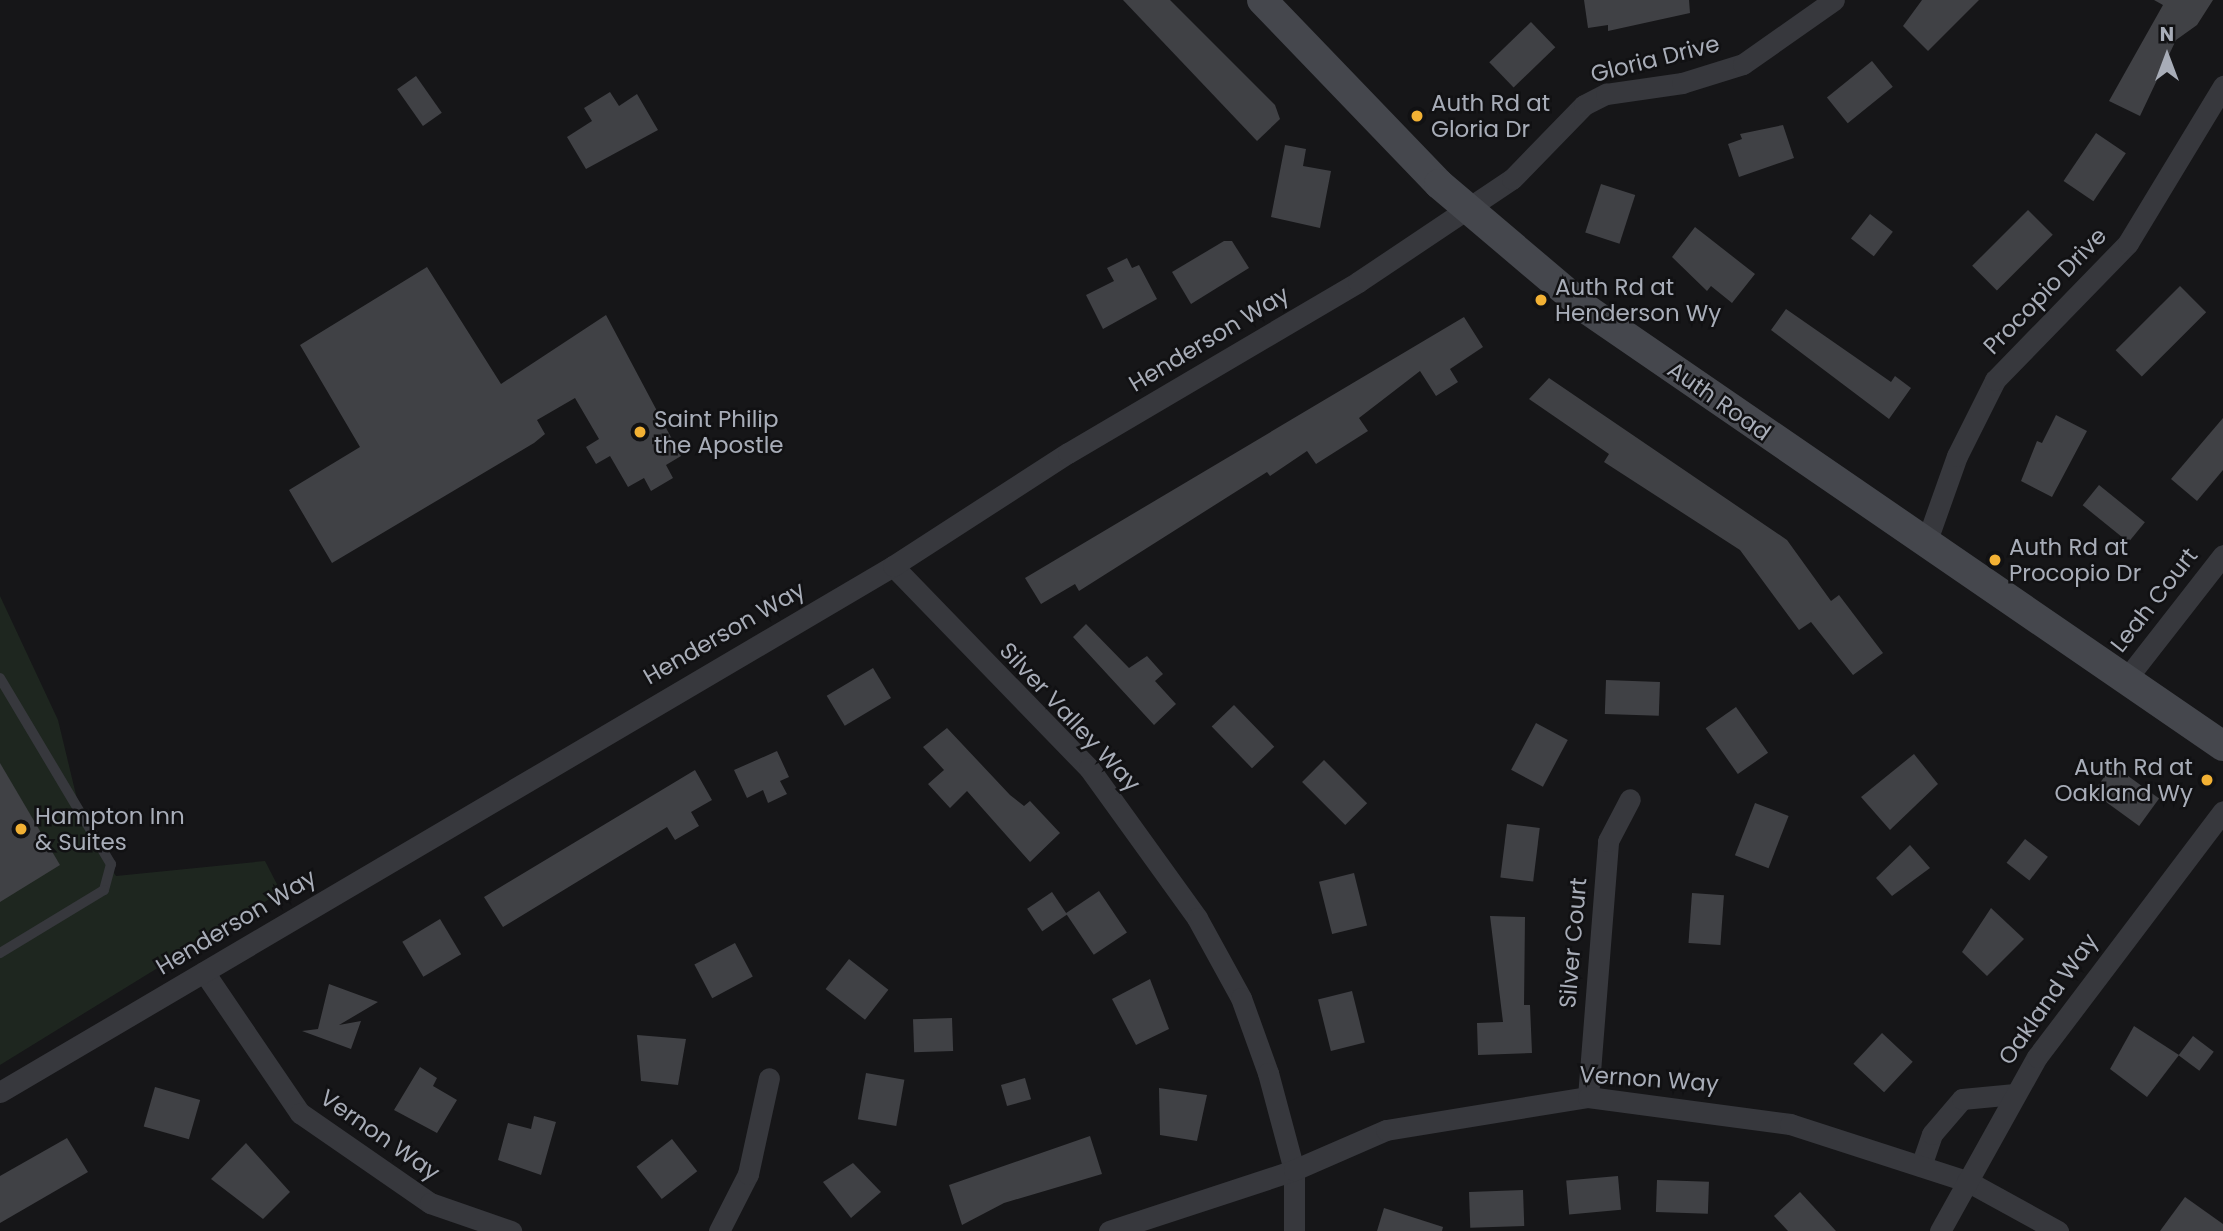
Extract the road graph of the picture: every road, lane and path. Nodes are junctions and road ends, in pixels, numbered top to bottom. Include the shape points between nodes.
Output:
1 (1262, 0) edge
2 (1834, 0) edge
3 (2223, 86) edge
4 (1469, 210) junction
5 (1926, 543) junction
6 (2223, 555) edge
7 (892, 566) junction
8 (0, 678) edge
9 (2127, 678) junction
10 (2223, 746) edge
11 (1630, 799) dead end
12 (2223, 811) edge
13 (0, 954) edge
14 (204, 972) junction
15 (769, 1078) dead end
16 (0, 1092) edge
17 (2015, 1094) junction
18 (1588, 1097) junction
19 (1922, 1166) junction
20 (1294, 1170) junction
21 (1967, 1181) junction
22 (511, 1231) edge
23 (719, 1231) edge
24 (1109, 1231) edge
25 (1294, 1231) edge
26 (1940, 1231) edge
27 (2058, 1231) edge

1 - 4 main road, Auth Road
2 - 4 street, Gloria Drive via 1743,64 1682,83 1606,93 1584,105 1540,154
3 - 5 street, Procopio Drive via 2128,243 1995,380 1957,456
4 - 5 main road, Auth Road via 1585,307
4 - 7 street, Henderson Way
5 - 9 main road, Auth Road
6 - 9 street, Leah Court
7 - 14 street, Henderson Way
7 - 20 street, Silver Valley Way via 1089,768 1148,841 1241,998
8 - 13 lane via 111,864 104,890
9 - 10 main road, Auth Road
11 - 18 street, Silver Court via 1608,841
12 - 17 street, Oakland Way via 2118,945
14 - 16 street, Henderson Way
14 - 22 street, Vernon Way via 300,1113 430,1203
15 - 23 street via 748,1174
17 - 19 street via 1985,1091 1962,1098 1932,1134
17 - 21 street, Oakland Way
18 - 19 street, Vernon Way via 1779,1122
18 - 20 street, Vernon Way via 1386,1130
19 - 21 street, Vernon Way
20 - 24 street, Vernon Way
20 - 25 street, Silver Valley Way
21 - 26 street, Oakland Way
21 - 27 street, Vernon Way

